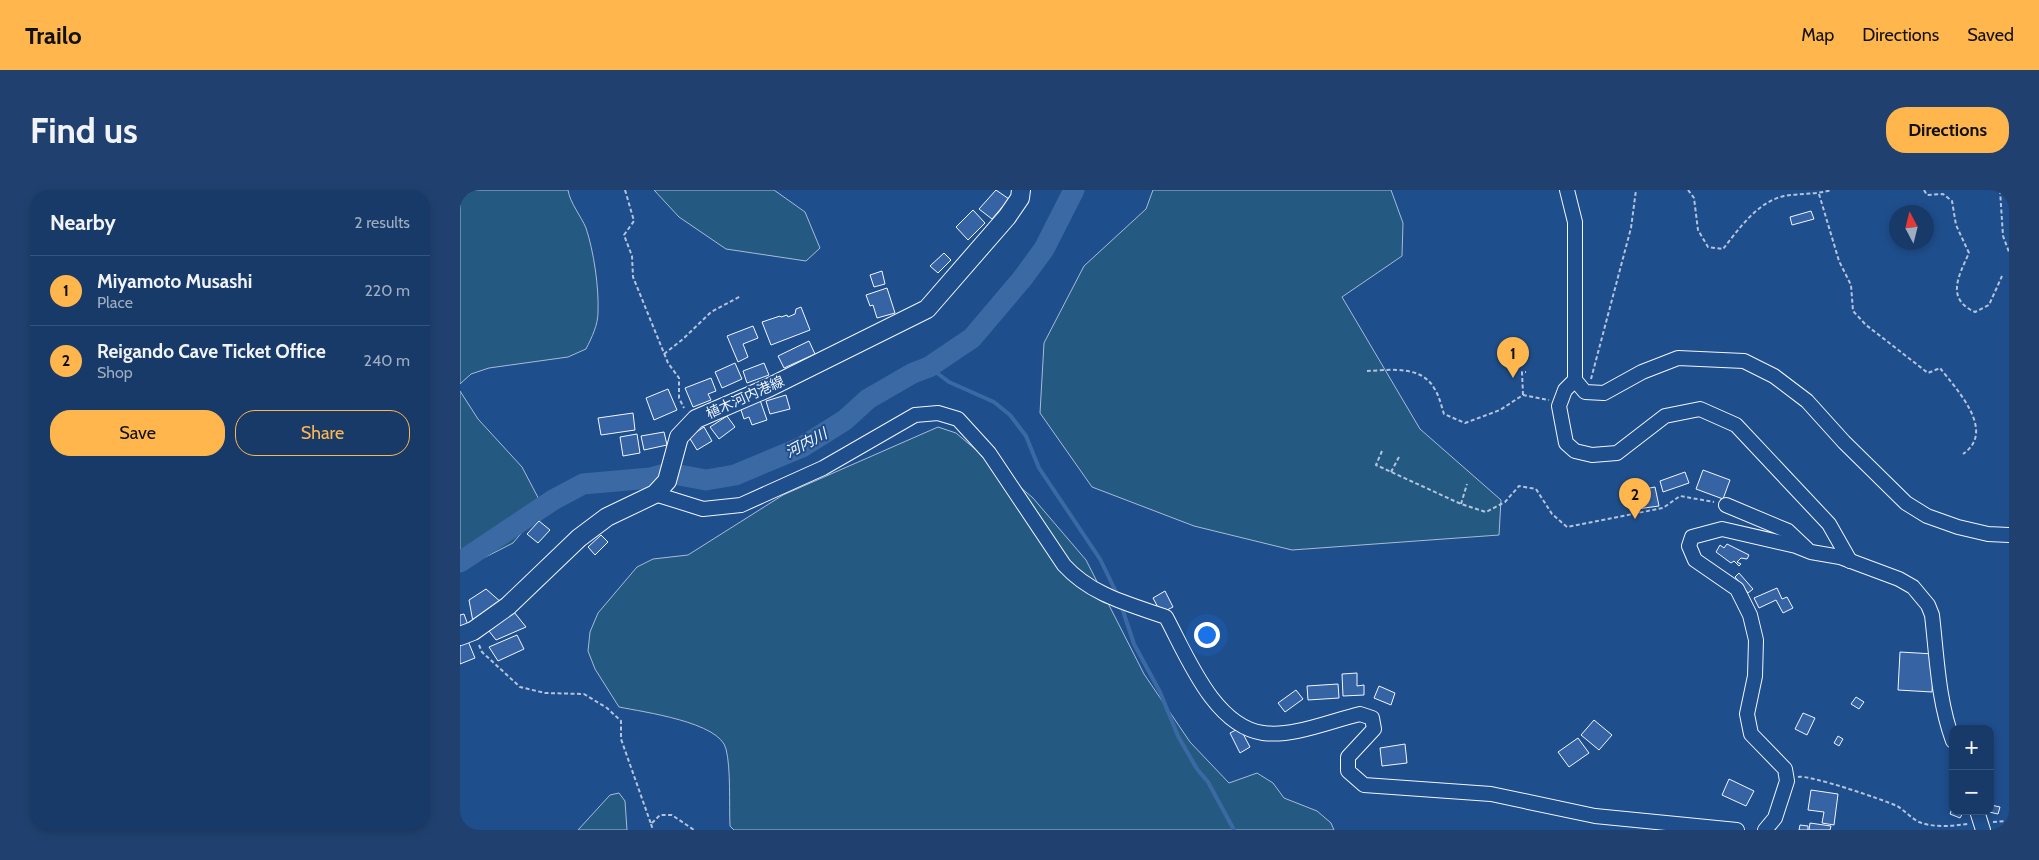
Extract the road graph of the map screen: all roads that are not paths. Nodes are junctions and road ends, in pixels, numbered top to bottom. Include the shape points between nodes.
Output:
1 (1021, 190) edge
2 (1568, 190) edge
3 (1575, 380) junction
4 (655, 494) junction
5 (1726, 505) road end
6 (2009, 535) edge
7 (1811, 552) junction
8 (1850, 560) junction
9 (466, 633) edge
10 (1949, 731) edge
11 (1737, 830) edge
12 (1765, 830) edge

1 - 4 main road, 植木河内港線 via 1020,198 1007,217 927,309 768,388 696,419 679,437 667,481
2 - 3 street via 1575,222
3 - 6 street via 1585,392 1604,393 1642,372 1678,358 1744,361 1774,376 1807,401 1906,503 1926,516 1958,526 1988,534
3 - 8 street via 1565,390 1559,406 1566,443 1575,451 1592,456 1617,454 1665,416 1700,409 1736,425 1829,524
4 - 9 main road, 植木河内港線 via 608,517 579,538 508,606
4 - 11 street via 703,509 741,505 823,468 915,415 938,413 958,419 988,453 1077,580 1096,592 1166,618 1214,703 1239,725 1263,733 1290,731 1368,714 1374,728 1348,757 1348,771 1364,785 1491,794 1595,816
5 - 7 street via 1788,532
7 - 8 street
7 - 12 street via 1722,529 1699,533 1692,537 1689,546 1695,560 1736,589 1750,615 1756,640 1755,676 1748,714 1751,734 1785,769 1787,781 1776,818
8 - 10 street via 1899,578 1914,587 1928,605 1933,624 1938,687

